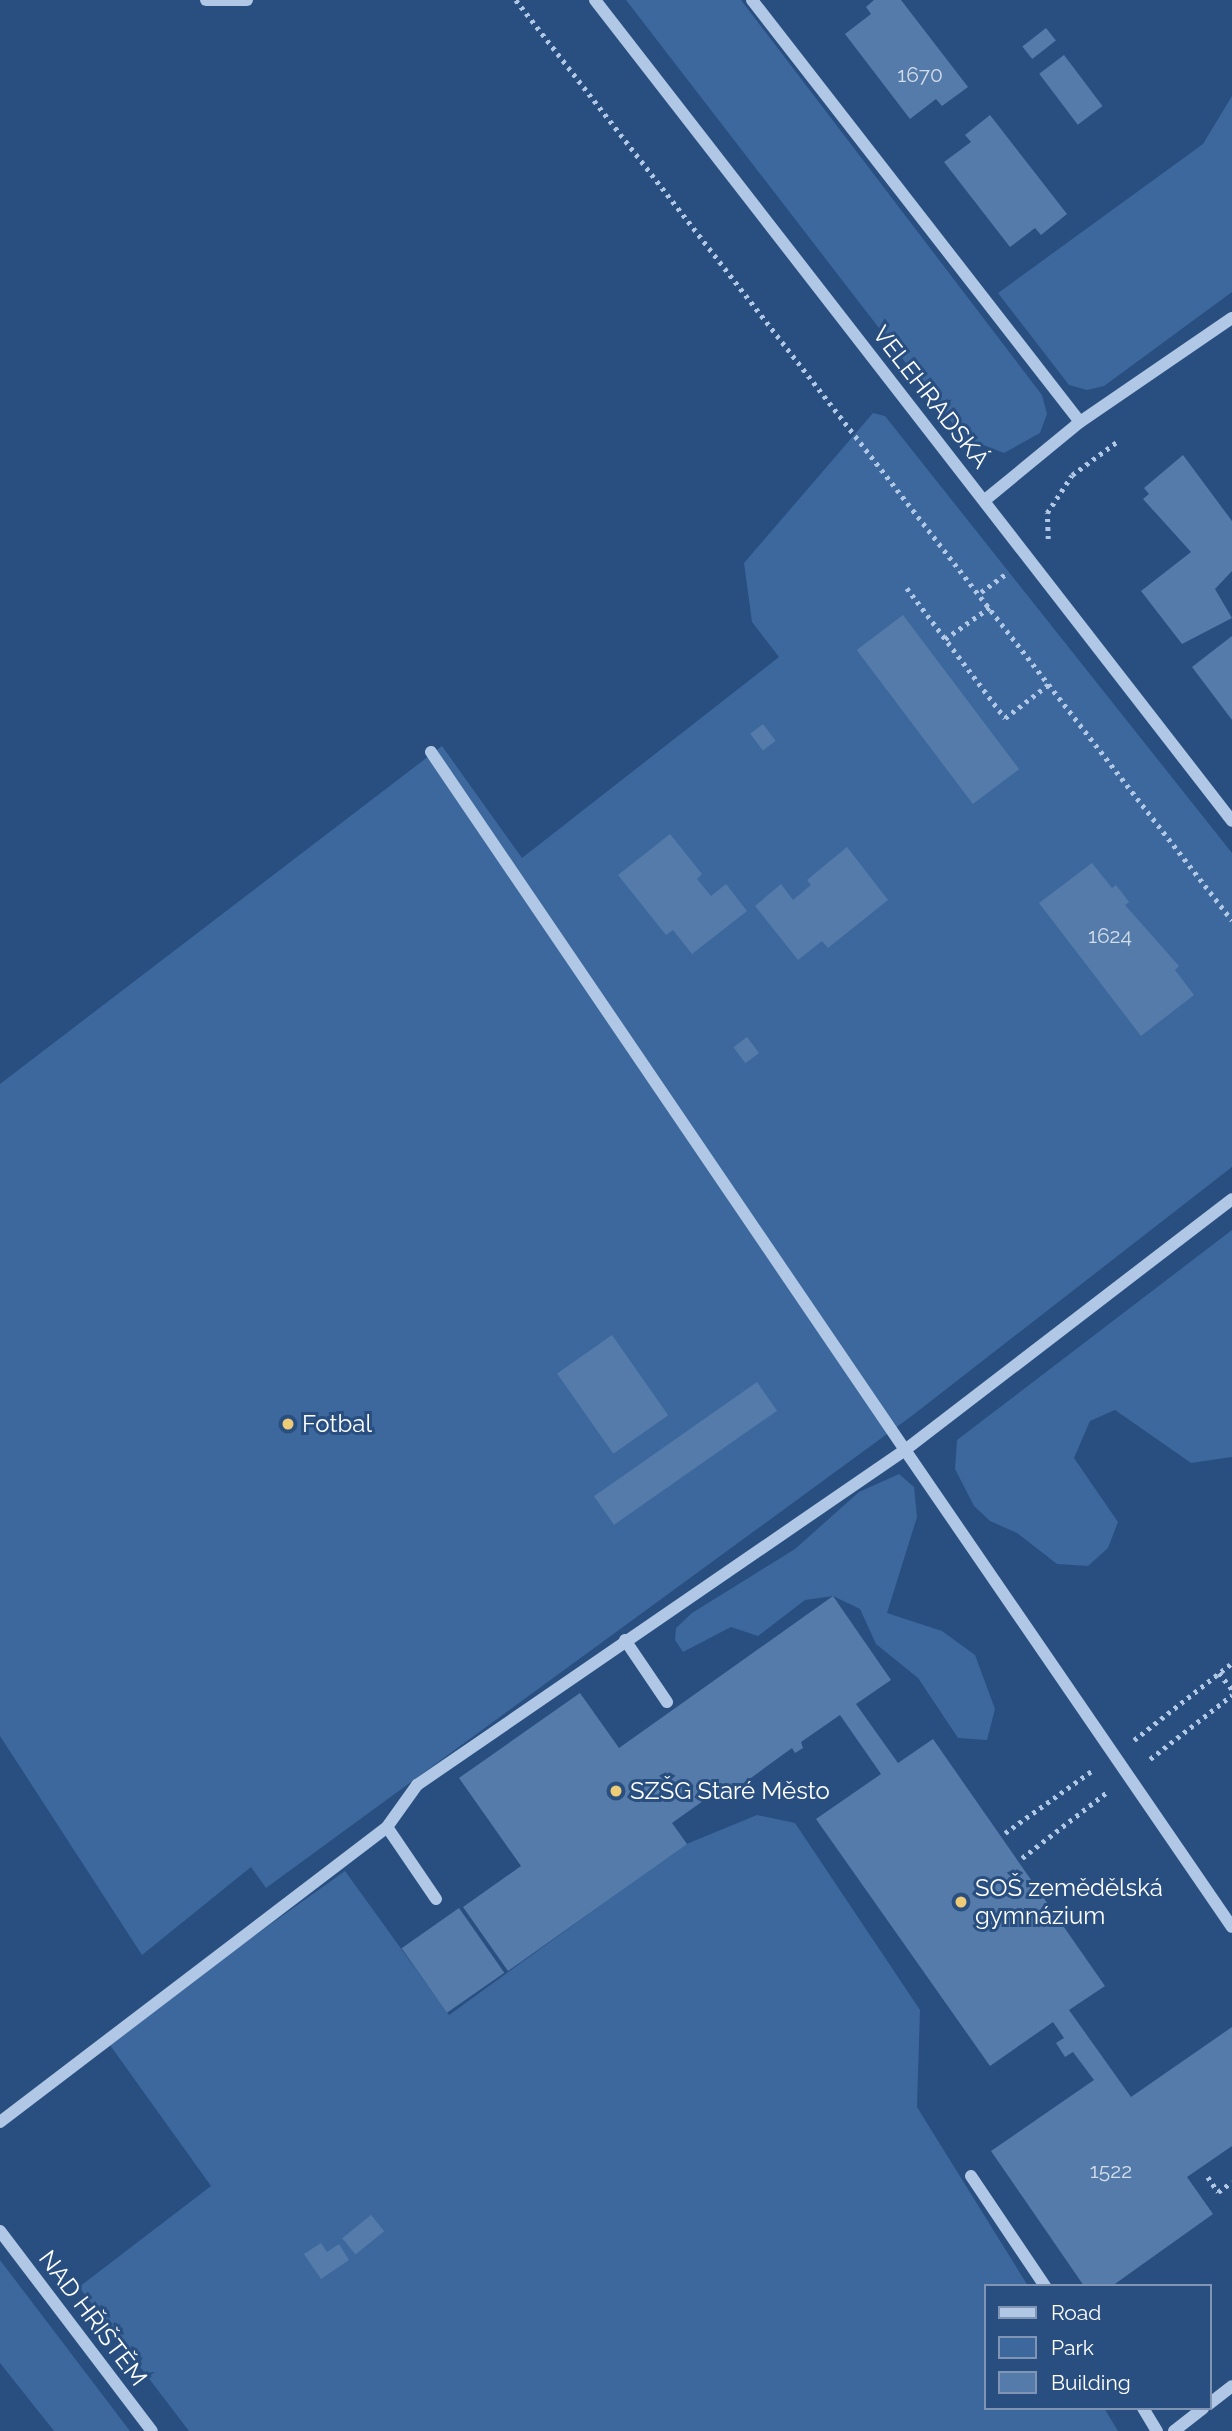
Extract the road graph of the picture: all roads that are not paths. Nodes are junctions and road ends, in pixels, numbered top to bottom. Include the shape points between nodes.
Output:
1 (206, 0) edge
2 (247, 0) edge
3 (595, 0) edge
4 (752, 0) edge
5 (1232, 318) edge
6 (1080, 422) junction
7 (985, 500) junction
8 (431, 752) dead end
9 (1232, 821) edge
10 (1232, 1199) edge
11 (905, 1450) junction
12 (625, 1640) junction
13 (667, 1702) dead end
14 (387, 1827) junction
15 (436, 1899) dead end
16 (1232, 1927) edge
17 (0, 2122) edge
18 (971, 2176) dead end
19 (0, 2231) edge
20 (1044, 2284) edge
21 (1232, 2386) edge
22 (1211, 2402) edge
23 (1144, 2410) edge
24 (1200, 2410) edge
25 (152, 2431) edge
26 (1157, 2431) edge
27 (1174, 2431) edge

1 - 2 street
3 - 7 street, VELEHRADSKÁ
4 - 6 street
5 - 6 street
6 - 7 street
7 - 9 street, VELEHRADSKÁ
8 - 11 street
10 - 11 street
11 - 12 street
11 - 16 street
12 - 13 street
12 - 14 street via 418,1785
14 - 15 street
14 - 17 street
18 - 20 street
19 - 25 street, NAD HŘIŠTĚM
21 - 22 street
23 - 26 street
24 - 27 street

